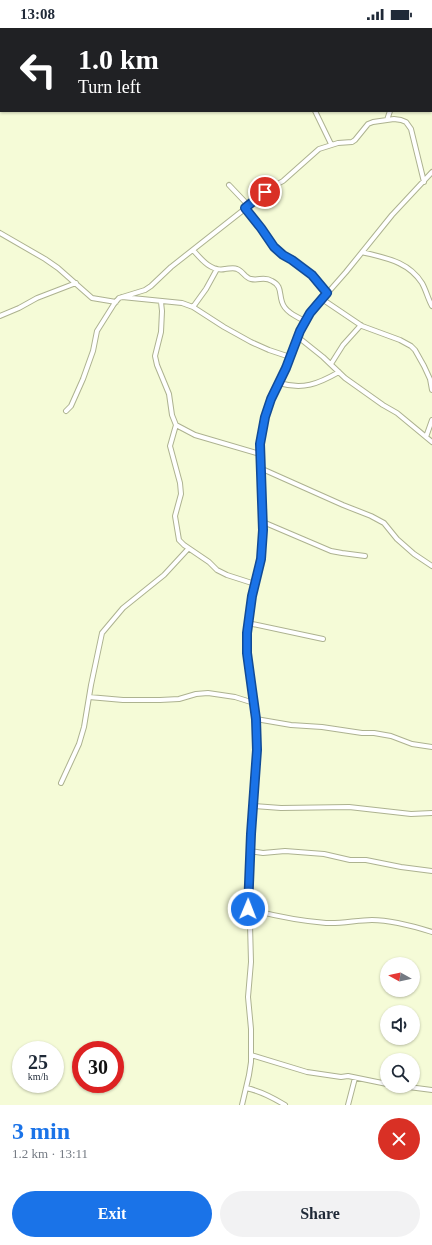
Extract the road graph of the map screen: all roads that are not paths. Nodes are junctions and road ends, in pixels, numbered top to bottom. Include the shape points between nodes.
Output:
1 (316, 112) edge
2 (390, 112) edge
3 (387, 120) junction
4 (331, 144) junction
5 (432, 172) edge
6 (424, 182) junction
7 (229, 186) dead end
8 (246, 207) junction
9 (0, 233) edge
10 (193, 250) junction
11 (362, 252) junction
12 (217, 269) junction
13 (76, 283) junction
14 (327, 293) junction
15 (121, 297) junction
16 (322, 299) junction
17 (116, 302) junction
18 (161, 302) junction
19 (432, 306) edge
20 (193, 307) junction
21 (0, 316) edge
22 (305, 321) junction
23 (361, 325) junction
24 (298, 337) junction
25 (290, 357) junction
26 (331, 364) junction
27 (339, 372) junction
28 (279, 383) junction
29 (432, 390) edge
30 (66, 411) dead end
31 (432, 420) edge
32 (176, 425) junction
33 (426, 437) junction
34 (432, 442) edge
35 (260, 454) junction
36 (260, 468) junction
37 (263, 522) junction
38 (188, 549) junction
39 (365, 556) dead end
40 (432, 566) edge
41 (255, 584) junction
42 (248, 624) junction
43 (323, 639) dead end
44 (89, 696) junction
45 (254, 703) junction
46 (256, 719) junction
47 (432, 747) edge
48 (61, 783) dead end
49 (253, 806) junction
50 (432, 813) edge
51 (250, 852) junction
52 (432, 871) edge
53 (248, 909) junction
54 (432, 932) edge
55 (251, 1055) junction
56 (355, 1078) junction
57 (380, 1083) edge
58 (246, 1088) junction
59 (420, 1088) edge
60 (432, 1090) edge
61 (242, 1105) edge
62 (285, 1105) edge
63 (348, 1105) edge

1 - 4 street
2 - 3 street
3 - 4 street via 368,124 352,142
3 - 6 street via 401,120 411,129
4 - 8 street via 320,149 283,181
5 - 6 street
6 - 11 street via 392,215
7 - 8 street
8 - 10 street
8 - 14 street via 274,247 312,275
9 - 13 street via 45,259
10 - 12 street via 206,265
10 - 15 street via 151,286
11 - 14 street
11 - 19 street via 402,264 413,271 423,284
12 - 20 street
12 - 22 street via 238,269 251,279 264,278 274,282 281,291 282,303 288,311
13 - 17 street via 92,298
13 - 21 street
14 - 16 street
15 - 17 street
15 - 18 street
16 - 22 street
16 - 23 street
17 - 30 street via 97,331 83,379 71,406
18 - 20 street via 182,303
18 - 32 street via 161,332 155,356 170,394 172,415
20 - 25 street via 251,342
22 - 24 street
23 - 26 street via 343,345
23 - 29 street via 411,346 424,366
24 - 25 street
24 - 26 street
25 - 28 street
26 - 27 street
27 - 28 street via 305,386 291,387
27 - 33 street
28 - 35 street via 266,413
31 - 33 street
32 - 35 street via 195,435
32 - 38 street via 170,446 181,494 175,516 179,540
33 - 34 street
35 - 36 street
36 - 37 street
36 - 40 street via 384,523 397,539
37 - 39 street via 331,551
37 - 41 street via 261,559
38 - 41 street via 217,570
38 - 44 street via 164,575 123,608 102,633
41 - 42 street
42 - 43 street
42 - 45 street via 247,653
44 - 45 street via 123,700 160,700 208,693 235,696
44 - 48 street via 84,727
45 - 46 street
46 - 47 street via 374,733
46 - 49 street via 257,750
49 - 50 street via 349,806 406,813
49 - 51 street
51 - 52 street via 324,854
51 - 53 street
53 - 54 street via 280,918 326,923 374,920
53 - 55 street
55 - 56 street via 307,1072
55 - 58 street via 250,1075
56 - 57 street
56 - 63 street
58 - 61 street
58 - 62 street via 270,1095
59 - 60 street

